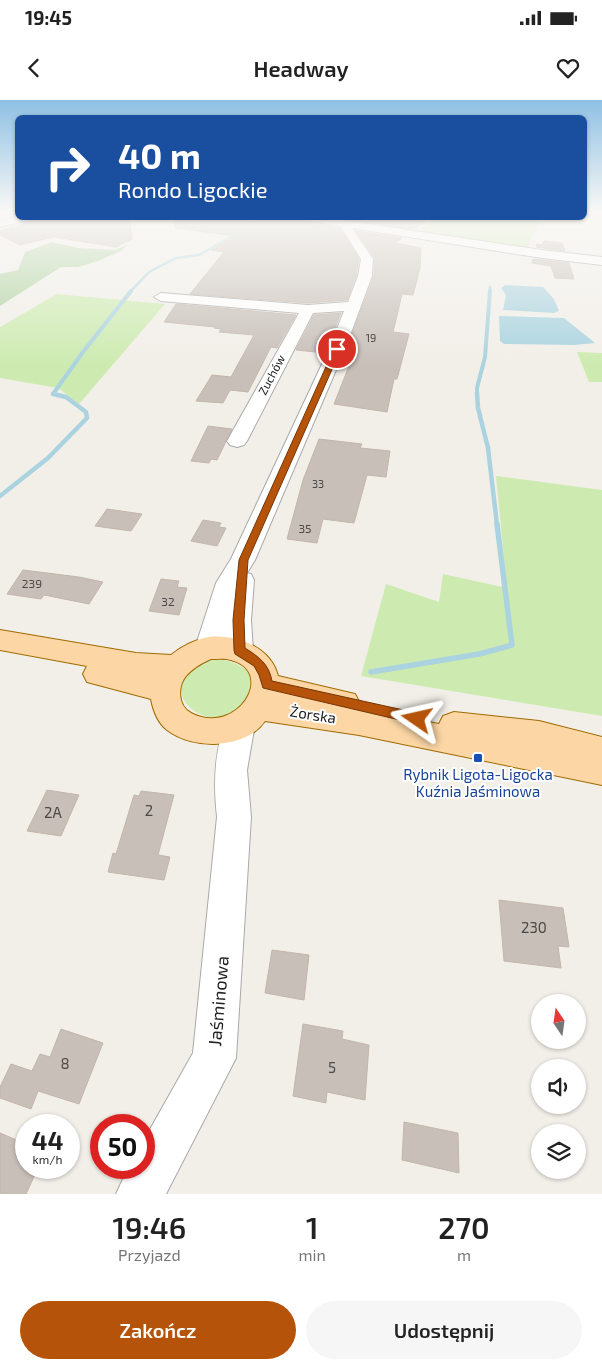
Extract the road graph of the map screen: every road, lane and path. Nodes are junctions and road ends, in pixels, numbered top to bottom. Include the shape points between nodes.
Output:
1 (367, 264) edge
2 (161, 297) dead end
3 (354, 306) junction
4 (308, 308) junction
5 (236, 441) dead end
6 (244, 560) junction
7 (0, 640) edge
8 (209, 648) junction
9 (239, 650) junction
10 (0, 654) edge
11 (170, 679) junction
12 (256, 706) junction
13 (202, 730) junction
14 (602, 751) edge
15 (602, 770) edge
16 (230, 789) junction
17 (140, 1194) edge

1 - 3 street
2 - 4 street
3 - 4 street
3 - 6 street
4 - 5 street, Zuchów
6 - 8 street via 229,584
6 - 9 street via 238,620
7 - 11 main road via 136,664
8 - 9 main road
8 - 11 main road via 187,657
9 - 12 main road via 258,663 265,675
10 - 11 main road
11 - 13 main road via 167,706 171,713 184,724
12 - 13 main road via 222,730
12 - 14 main road, Żorska via 385,712 539,735
12 - 15 main road, Żorska via 359,722
12 - 16 street, Jaśminowa via 231,757
13 - 16 street, Jaśminowa
16 - 17 street, Jaśminowa via 234,817 214,1058

